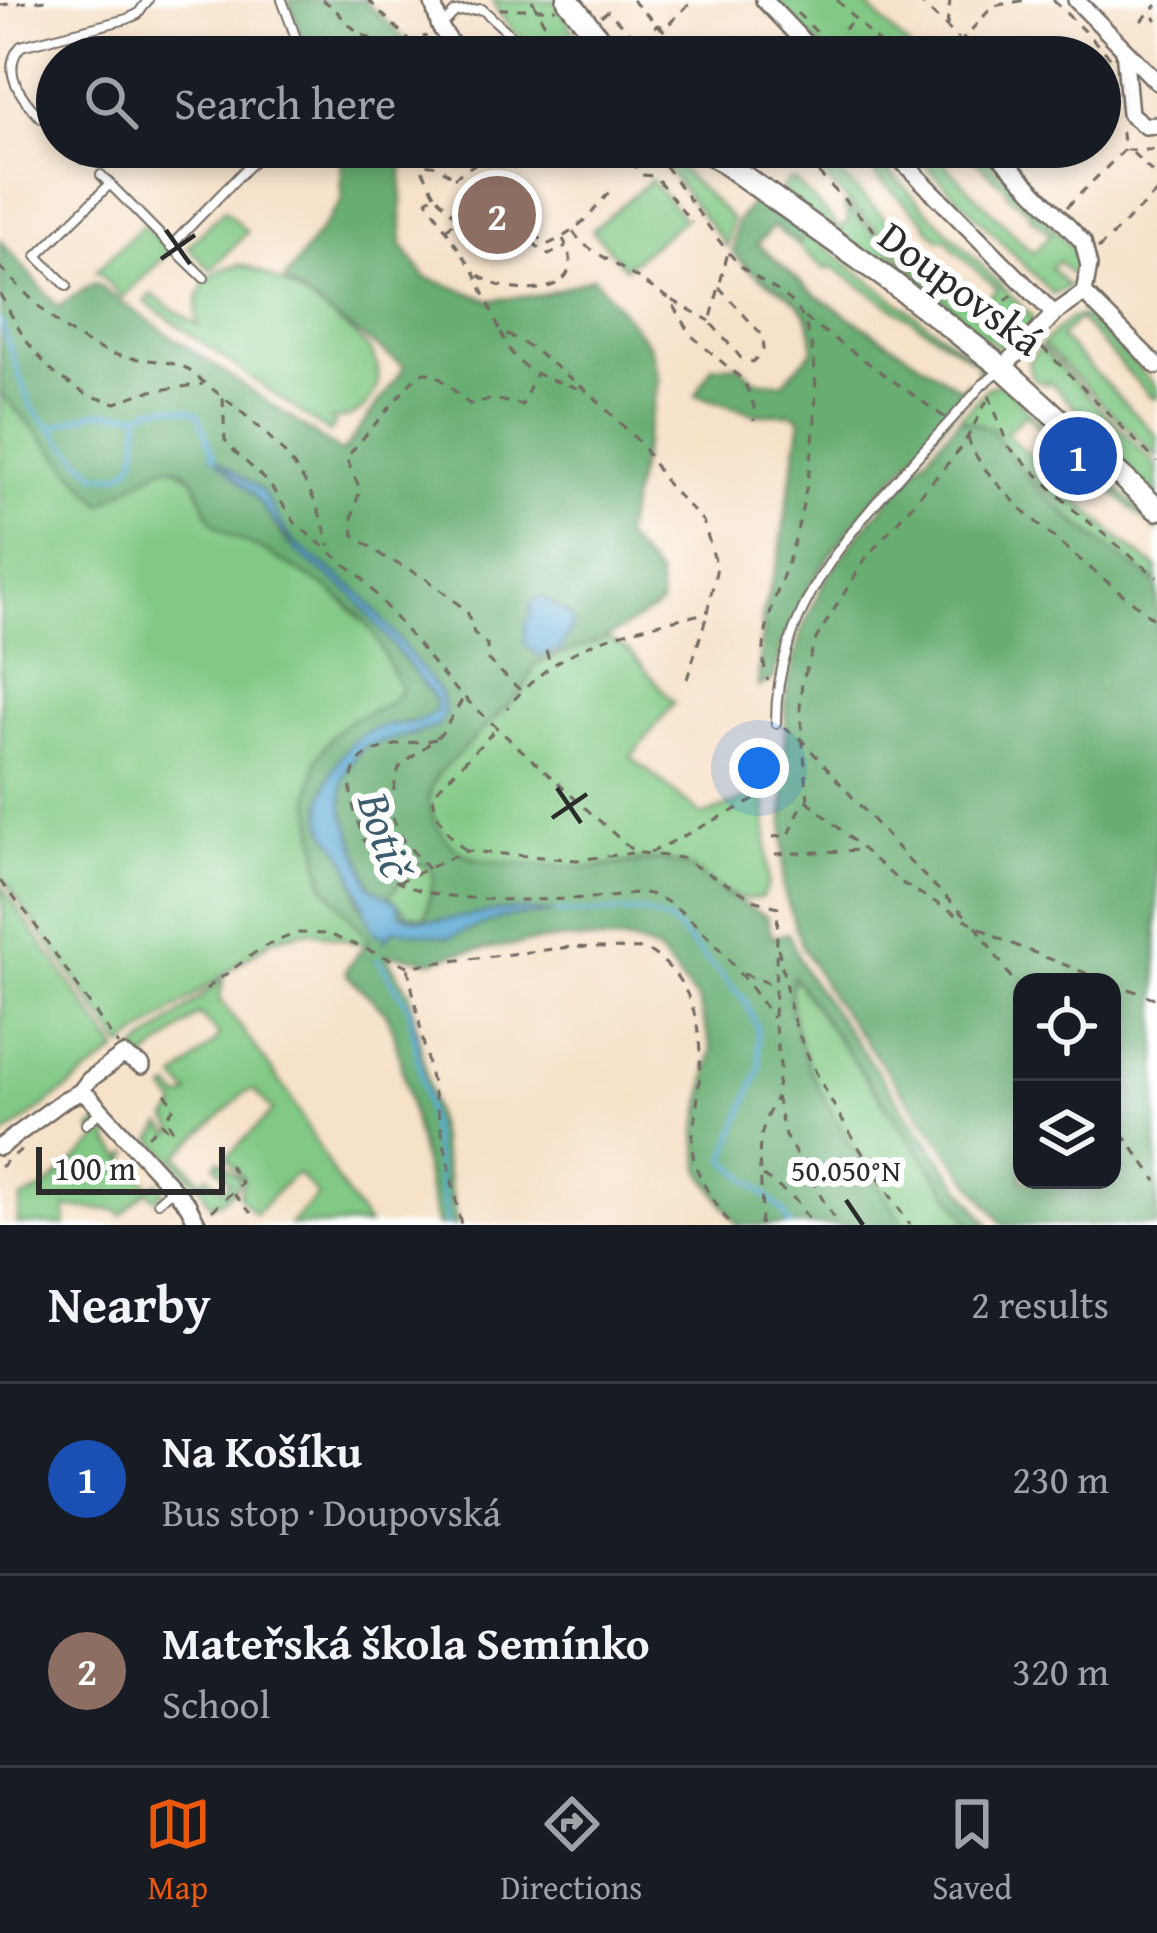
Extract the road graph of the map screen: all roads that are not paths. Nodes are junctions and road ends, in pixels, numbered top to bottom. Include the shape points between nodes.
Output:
1 (148, 0) edge
2 (282, 0) edge
3 (432, 0) edge
4 (764, 0) edge
5 (1076, 0) edge
6 (566, 5) edge
7 (436, 30) junction
8 (60, 36) edge
9 (295, 36) edge
10 (440, 36) edge
11 (511, 36) edge
12 (599, 36) edge
13 (805, 36) edge
14 (1105, 36) edge
15 (36, 42) edge
16 (1121, 55) edge
17 (1121, 66) edge
18 (1157, 82) edge
19 (36, 113) edge
20 (1157, 125) edge
21 (247, 168) edge
22 (733, 168) edge
23 (909, 168) edge
24 (1011, 168) edge
25 (100, 175) dead end
26 (110, 184) junction
27 (172, 246) junction
28 (204, 278) dead end
29 (67, 286) dead end
30 (1084, 292) junction
31 (1054, 314) junction
32 (1157, 366) edge
33 (999, 371) junction
34 (1157, 509) edge
35 (776, 723) road end
36 (142, 1066) dead end
37 (80, 1092) junction
38 (102, 1110) junction
39 (86, 1124) dead end
40 (0, 1147) edge
41 (173, 1188) junction
42 (158, 1202) dead end
43 (196, 1224) edge

1 - 8 lane via 127,19
2 - 9 lane
3 - 7 street
4 - 13 street
5 - 14 street
6 - 12 street
7 - 10 street
7 - 11 lane via 455,12 482,9
15 - 19 lane via 11,52 5,71 8,86
16 - 18 street
17 - 20 street via 1128,110 1142,125
21 - 27 lane
22 - 33 street, Doupovská via 890,280
23 - 31 street
24 - 30 street via 1085,247
25 - 26 lane
26 - 27 lane
26 - 29 lane via 38,256
27 - 28 lane
30 - 31 street
30 - 32 street
31 - 33 street
33 - 34 street, Doupovská
33 - 35 lane via 813,584 784,654
36 - 37 street via 123,1054
37 - 38 street
37 - 40 street
38 - 39 lane
38 - 41 street
41 - 42 lane
41 - 43 street

